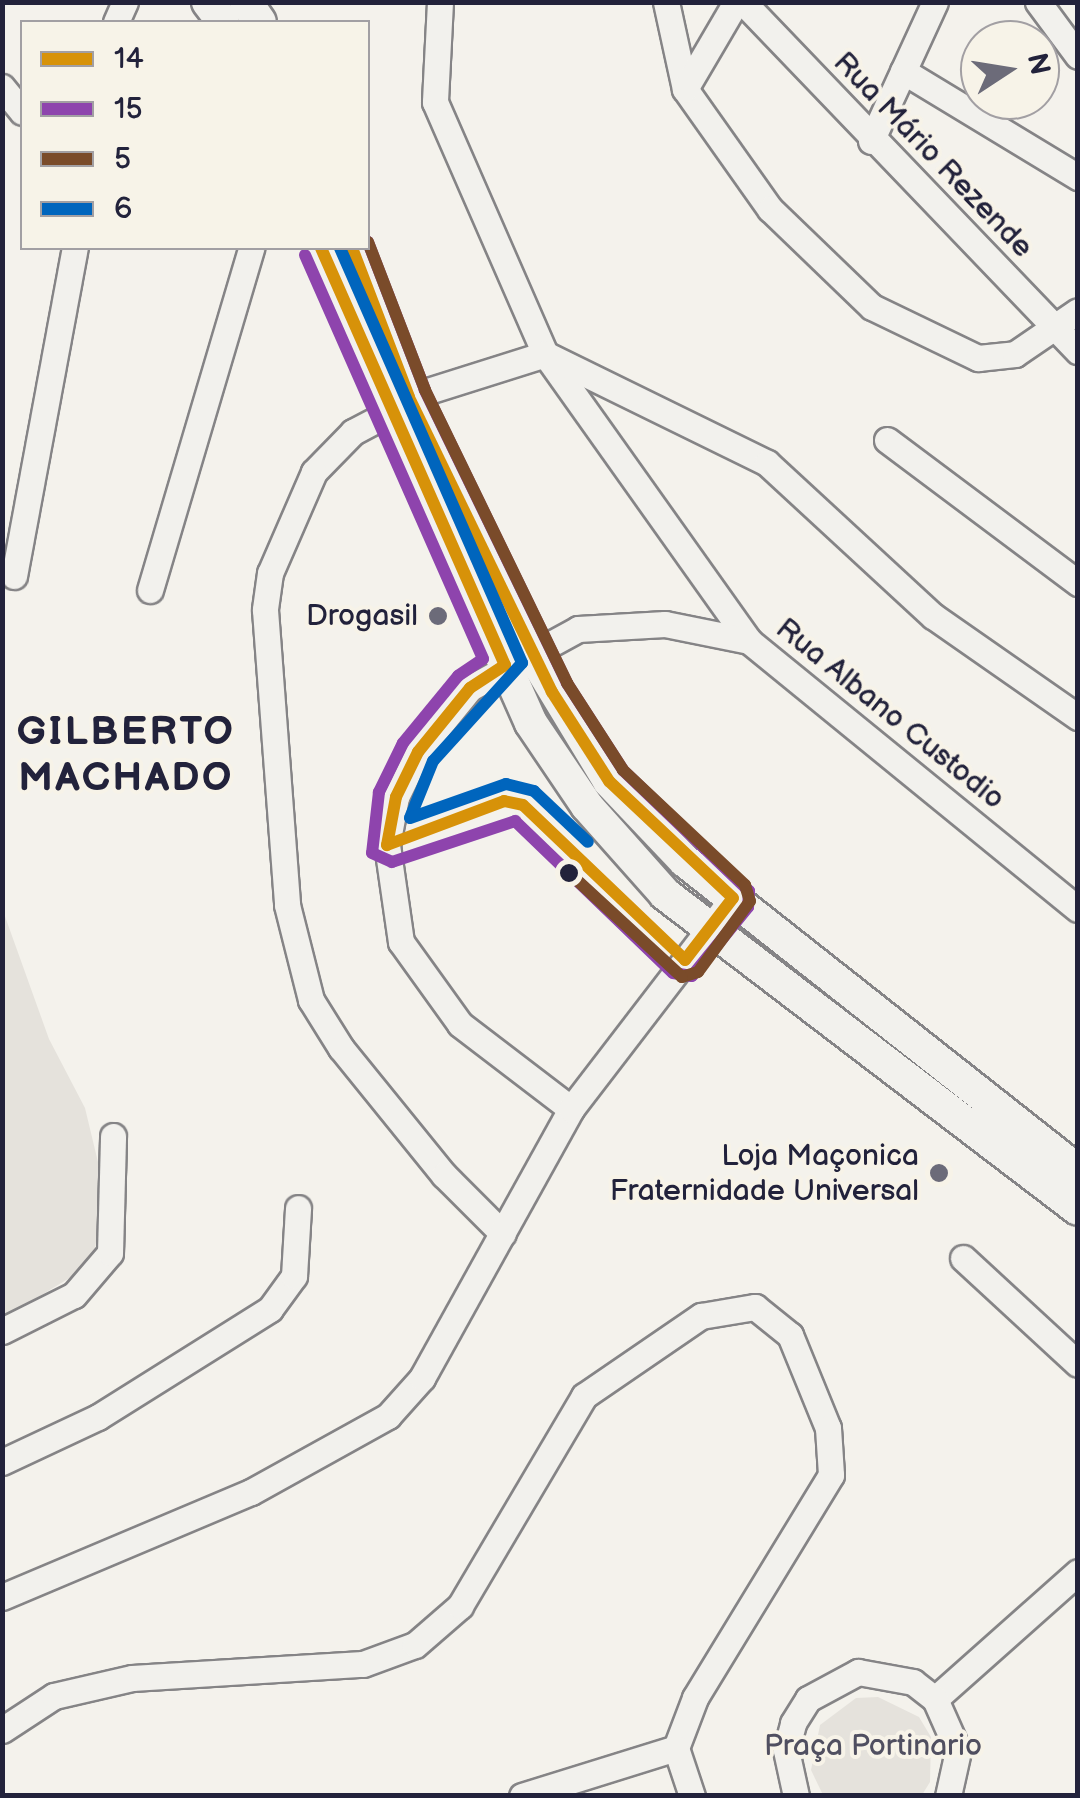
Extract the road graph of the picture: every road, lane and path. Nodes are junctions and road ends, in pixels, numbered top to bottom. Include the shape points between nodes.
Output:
1 (440, 2) edge
2 (666, 2) edge
3 (739, 2) edge
4 (935, 2) edge
5 (1038, 2) edge
6 (1078, 56) edge
7 (903, 72) junction
8 (2, 87) edge
9 (686, 88) junction
10 (20, 110) edge
11 (871, 140) junction
12 (1078, 176) edge
13 (74, 250) edge
14 (250, 250) edge
15 (321, 250) edge
16 (353, 250) edge
17 (1078, 311) edge
18 (1051, 324) junction
19 (1078, 351) edge
20 (544, 354) junction
21 (399, 405) junction
22 (888, 440) dead end
23 (14, 576) dead end
24 (1078, 583) edge
25 (150, 590) dead end
26 (749, 641) junction
27 (518, 658) junction
28 (1078, 716) edge
29 (1078, 909) edge
30 (724, 912) junction
31 (571, 1109) junction
32 (112, 1136) dead end
33 (1078, 1171) edge
34 (298, 1208) dead end
35 (1078, 1208) edge
36 (503, 1234) junction
37 (963, 1258) dead end
38 (2, 1332) edge
39 (1078, 1364) edge
40 (2, 1462) edge
41 (1078, 1572) edge
42 (2, 1598) edge
43 (935, 1699) junction
44 (2, 1730) edge
45 (676, 1748) junction
46 (522, 1796) edge
47 (692, 1796) edge
48 (796, 1796) edge
49 (948, 1796) edge

1 - 20 street, Rua Albano Custodio via 435,102
2 - 9 street
3 - 9 street
3 - 11 street, Rua Mário Rezende
4 - 7 street
5 - 6 street
7 - 11 street
7 - 12 street
8 - 10 street
9 - 18 street via 770,209 872,307 978,358 1014,354
11 - 18 street, Rua Mário Rezende
13 - 23 street
14 - 25 street
15 - 21 main road
16 - 21 main road
17 - 18 street
18 - 19 street, Rua Mário Rezende
20 - 21 street
20 - 26 street, Rua Albano Custodio
20 - 28 street via 766,464 933,616
21 - 27 main road
21 - 36 street via 354,432 314,472 270,574 265,610 287,905 311,1000 341,1048 444,1175
22 - 24 street
26 - 27 street via 665,624 578,629
26 - 29 street, Rua Albano Custodio
27 - 30 main road via 608,781
27 - 31 street via 470,688 418,752 396,798 386,844 390,900 401,942 425,984 460,1024
30 - 31 street
30 - 33 main road
30 - 35 main road
31 - 36 street
32 - 38 street via 110,1253 74,1296
34 - 40 street via 294,1276 270,1309 98,1418
36 - 42 street via 422,1378 388,1416 251,1492
37 - 39 street
41 - 43 street
43 - 48 street via 886,1672 831,1682 793,1723 786,1750
43 - 49 street via 958,1751
44 - 45 street via 54,1696 132,1678 363,1664 414,1645 460,1606 584,1396 701,1316 755,1308 790,1335 828,1428 831,1476 695,1698
45 - 46 street
45 - 47 street

